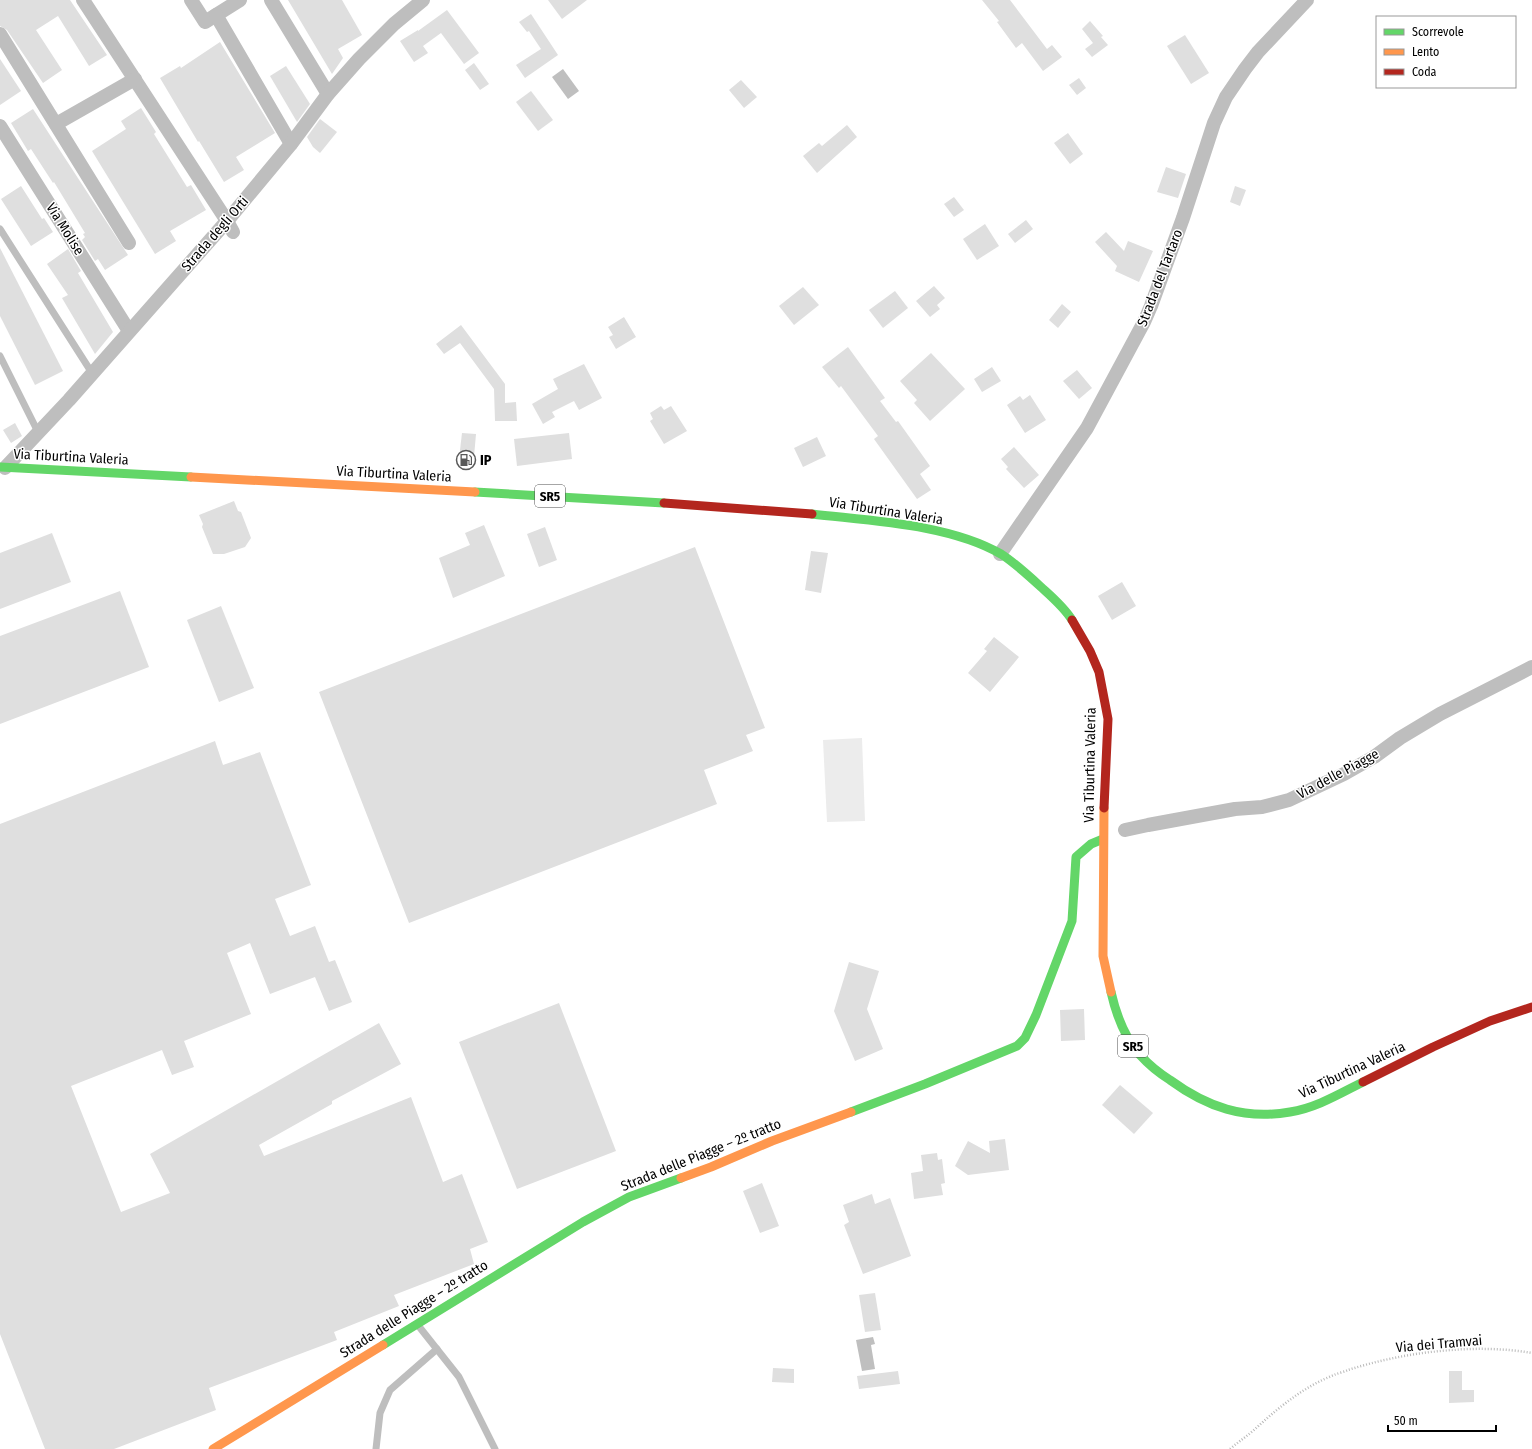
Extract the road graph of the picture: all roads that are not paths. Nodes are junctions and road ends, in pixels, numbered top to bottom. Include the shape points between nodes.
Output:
1 (83, 0) edge
2 (191, 0) edge
3 (240, 0) edge
4 (271, 0) edge
5 (423, 0) edge
6 (1307, 0) edge
7 (216, 15) junction
8 (0, 34) edge
9 (135, 79) junction
10 (328, 94) junction
11 (56, 124) junction
12 (0, 126) edge
13 (291, 144) junction
14 (230, 226) junction
15 (0, 229) edge
16 (129, 243) dead end
17 (129, 331) junction
18 (0, 356) edge
19 (92, 373) junction
20 (38, 432) junction
21 (2, 468) edge
22 (1000, 554) junction
23 (1532, 667) edge
24 (1124, 830) dead end
25 (1103, 839) junction
26 (1532, 1007) edge
27 (417, 1324) junction
28 (437, 1349) junction
29 (213, 1449) edge
30 (376, 1449) edge
31 (495, 1449) edge

1 - 9 street
2 - 7 street via 204,22
3 - 7 street
4 - 10 street
5 - 10 street, Strada degli Orti via 394,24
6 - 22 street, Strada del Tartaro via 1251,61 1226,98 1214,123 1183,218 1144,322 1087,428
7 - 13 street
8 - 11 street
9 - 11 street
9 - 14 street
10 - 13 street, Strada degli Orti
11 - 16 street
12 - 17 street, Via Molise
13 - 14 street, Strada degli Orti
14 - 17 street, Strada degli Orti
15 - 19 lane
17 - 19 street, Strada degli Orti
18 - 20 lane
19 - 20 street, Strada degli Orti
20 - 21 street, Strada degli Orti
21 - 22 main road, Via Tiburtina Valeria / SR5 via 612,499 770,510 912,526 976,543
22 - 25 main road, Via Tiburtina Valeria / SR5 via 1028,574 1064,609 1090,651 1099,672 1108,719
23 - 24 street, Via delle Piagge via 1440,714 1344,774 1289,800 1262,807 1235,809
25 - 26 main road, Via Tiburtina Valeria / SR5 via 1103,956 1123,1029 1139,1054 1154,1069 1189,1094 1214,1106 1243,1113 1262,1114 1291,1112 1313,1106 1490,1021
25 - 27 main road, Strada delle Piagge – 2º tratto via 1076,857 1072,921 1026,1038 1017,1046 630,1197 582,1222
27 - 28 lane
27 - 29 main road, Strada delle Piagge – 2º tratto
28 - 30 lane via 390,1390 380,1413
28 - 31 lane via 459,1377

